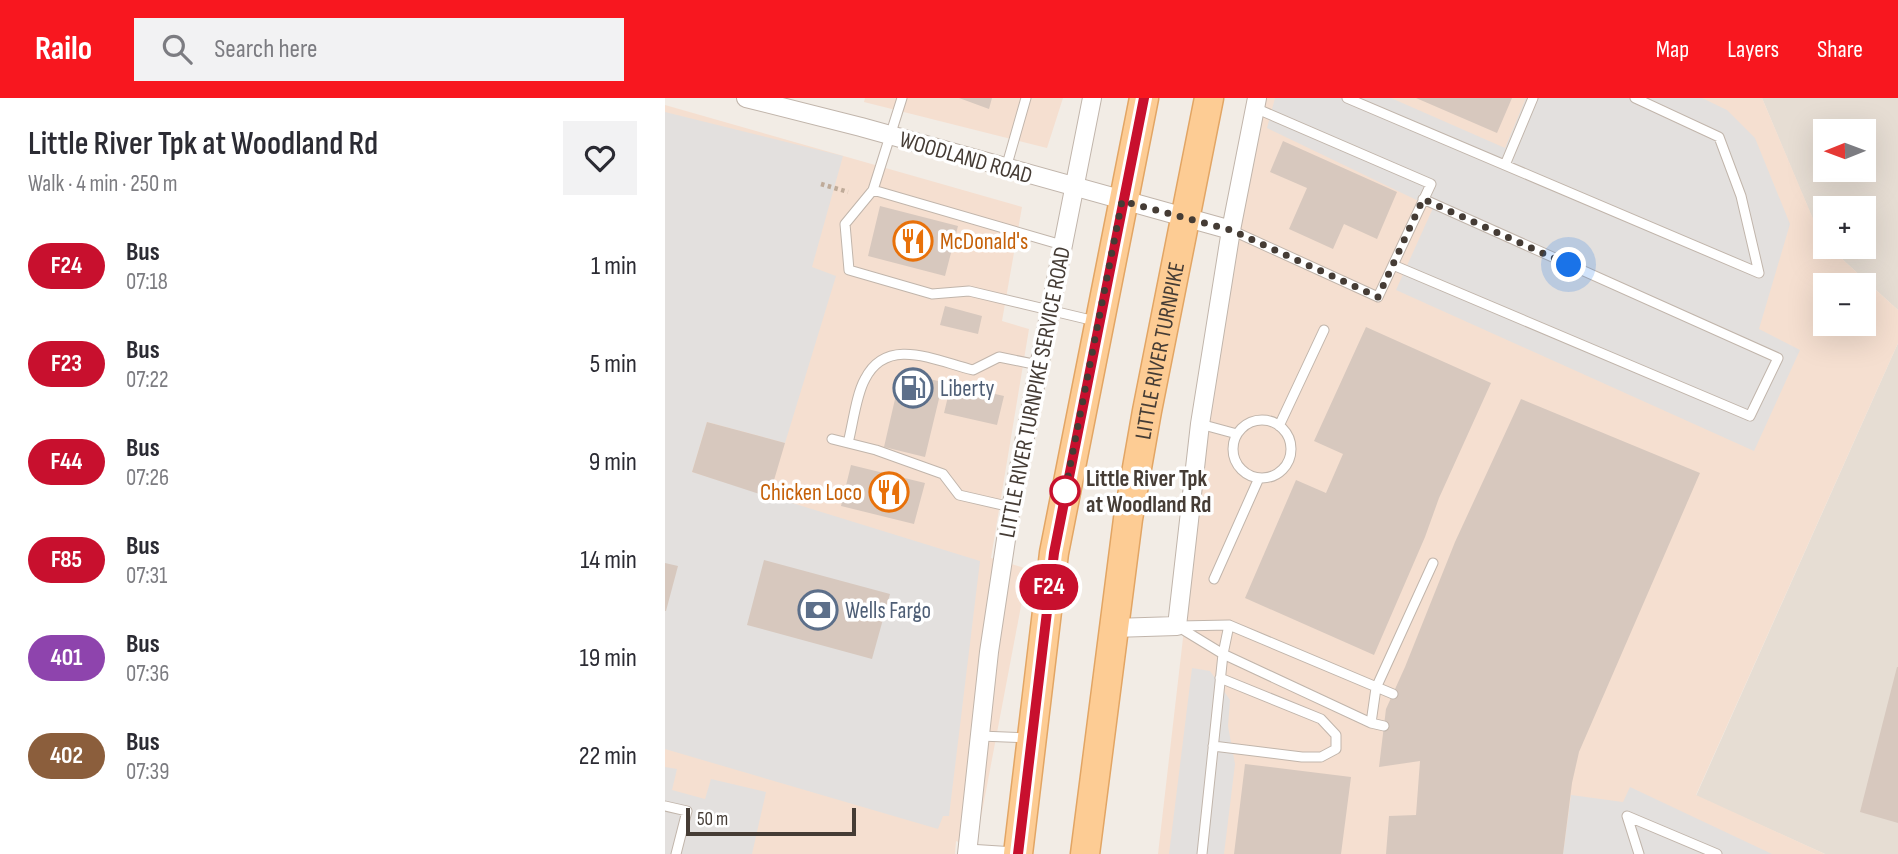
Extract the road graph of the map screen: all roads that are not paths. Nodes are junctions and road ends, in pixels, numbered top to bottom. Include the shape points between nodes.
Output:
1 (746, 98) edge
2 (902, 98) edge
3 (1026, 98) edge
4 (1092, 98) edge
5 (1144, 98) edge
6 (1209, 98) edge
7 (1347, 98) edge
8 (1534, 98) edge
9 (1635, 98) edge
10 (1256, 103) edge
11 (891, 136) junction
12 (1505, 165) junction
13 (1006, 168) junction
14 (1074, 188) junction
15 (873, 190) junction
16 (1423, 199) junction
17 (1122, 201) junction
18 (1185, 218) junction
19 (1231, 230) junction
20 (1062, 245) junction
21 (1393, 265) junction
22 (1049, 311) junction
23 (1098, 321) junction
24 (1324, 330) dead end
25 (1038, 365) junction
26 (1200, 424) junction
27 (1279, 426) junction
28 (1237, 433) junction
29 (832, 439) dead end
30 (848, 443) junction
31 (1259, 478) junction
32 (1011, 507) junction
33 (1433, 563) dead end
34 (1214, 579) dead end
35 (1229, 625) junction
36 (1177, 626) junction
37 (1113, 628) junction
38 (1223, 654) junction
39 (1220, 678) junction
40 (1376, 688) junction
41 (1392, 694) dead end
42 (1371, 723) junction
43 (1384, 726) dead end
44 (980, 736) junction
45 (1031, 738) junction
46 (1213, 746) junction
47 (665, 806) edge
48 (967, 851) edge
49 (1018, 853) edge
50 (676, 854) edge
51 (1085, 854) edge
52 (1202, 854) edge
53 (1639, 854) edge
54 (1717, 854) edge

1 - 11 street, WOODLAND ROAD
2 - 11 lane
3 - 13 lane
4 - 14 street, LITTLE RIVER TURNPIKE SERVICE ROAD
5 - 17 main road
6 - 18 main road, LITTLE RIVER TURNPIKE
7 - 12 lane
8 - 12 lane
9 - 12 lane via 1720,137 1741,196 1759,273
10 - 16 lane via 1430,184
10 - 19 street
11 - 13 street, WOODLAND ROAD
11 - 15 lane
13 - 14 street, WOODLAND ROAD
14 - 17 street, WOODLAND ROAD
14 - 20 street, LITTLE RIVER TURNPIKE SERVICE ROAD
15 - 20 lane
15 - 22 lane via 845,224 849,270 932,294 969,291
16 - 21 lane
16 - 21 lane via 1778,358 1751,416
17 - 18 street, WOODLAND ROAD
17 - 23 main road
18 - 19 street, WOODLAND ROAD
18 - 37 main road, LITTLE RIVER TURNPIKE via 1147,411
19 - 21 lane via 1378,297
19 - 26 street
20 - 22 street, LITTLE RIVER TURNPIKE SERVICE ROAD
22 - 23 lane
22 - 25 street, LITTLE RIVER TURNPIKE SERVICE ROAD
23 - 45 main road via 1054,553
24 - 27 lane
25 - 30 lane via 999,357 973,370 912,354 880,358 864,379
25 - 32 street, LITTLE RIVER TURNPIKE SERVICE ROAD
26 - 28 lane
26 - 36 street
27 - 28 lane via 1252,421
27 - 31 lane via 1289,441 1288,460 1276,473
28 - 31 lane via 1236,461
29 - 30 lane
30 - 32 lane via 943,474 959,495
31 - 34 lane
32 - 44 street, LITTLE RIVER TURNPIKE SERVICE ROAD
33 - 40 lane
35 - 36 lane
35 - 38 lane
35 - 40 lane
36 - 37 street
36 - 38 lane
37 - 51 main road, LITTLE RIVER TURNPIKE
38 - 39 lane
38 - 42 lane
39 - 46 lane
39 - 46 lane via 1321,719 1336,734 1336,749 1321,757 1303,757
40 - 41 lane
40 - 42 lane
42 - 43 lane
44 - 45 lane
44 - 48 street, LITTLE RIVER TURNPIKE SERVICE ROAD
45 - 49 main road
46 - 52 lane
47 - 50 lane via 687,811
48 - 49 lane
53 - 54 lane via 1627,816

